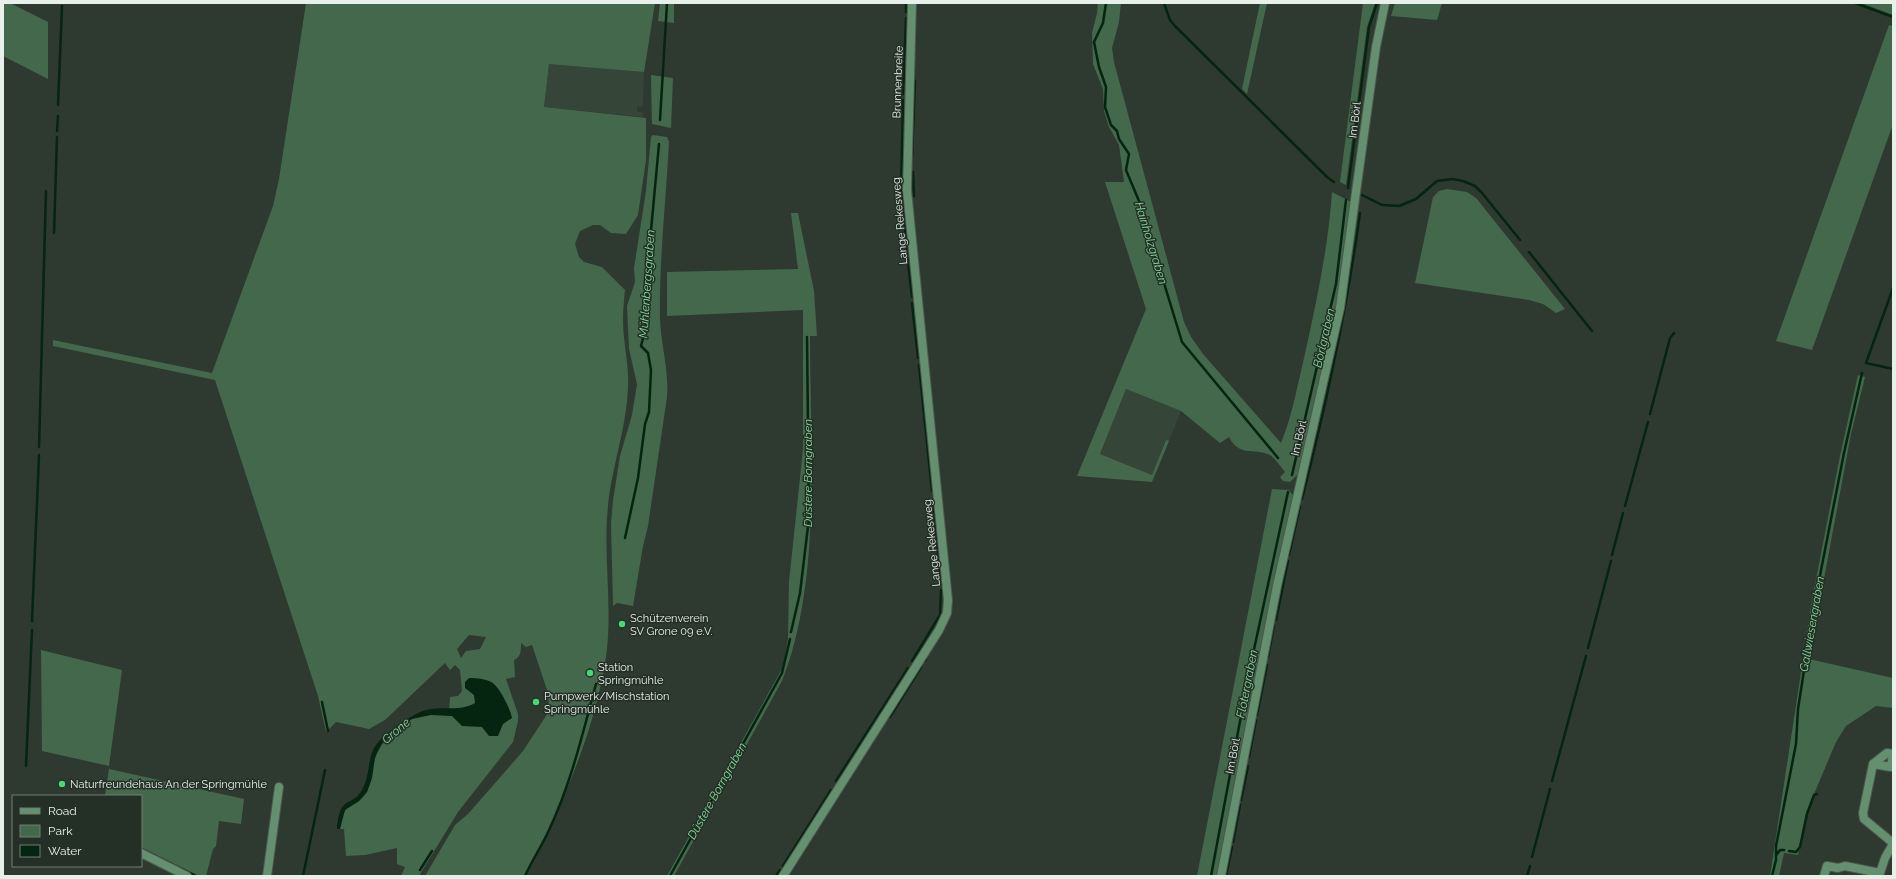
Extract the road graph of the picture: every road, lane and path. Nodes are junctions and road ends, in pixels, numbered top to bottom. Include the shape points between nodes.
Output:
1 (912, 3) edge
2 (1384, 3) edge
3 (906, 163) joint
4 (1873, 764) dead end
5 (279, 787) dead end
6 (1893, 844) edge
7 (142, 854) edge
8 (1879, 874) edge
9 (187, 876) edge
10 (267, 876) edge
11 (783, 876) edge
12 (1221, 876) edge
13 (1824, 876) edge

1 - 3 street, Brunnenbreite
2 - 12 street, Im Börl via 1340,308 1277,586
3 - 11 street, Lange Rekesweg via 948,600 947,613 944,622
4 - 6 street via 1864,819
5 - 10 street
6 - 8 street
7 - 9 street
8 - 13 street via 1845,866 1827,866

